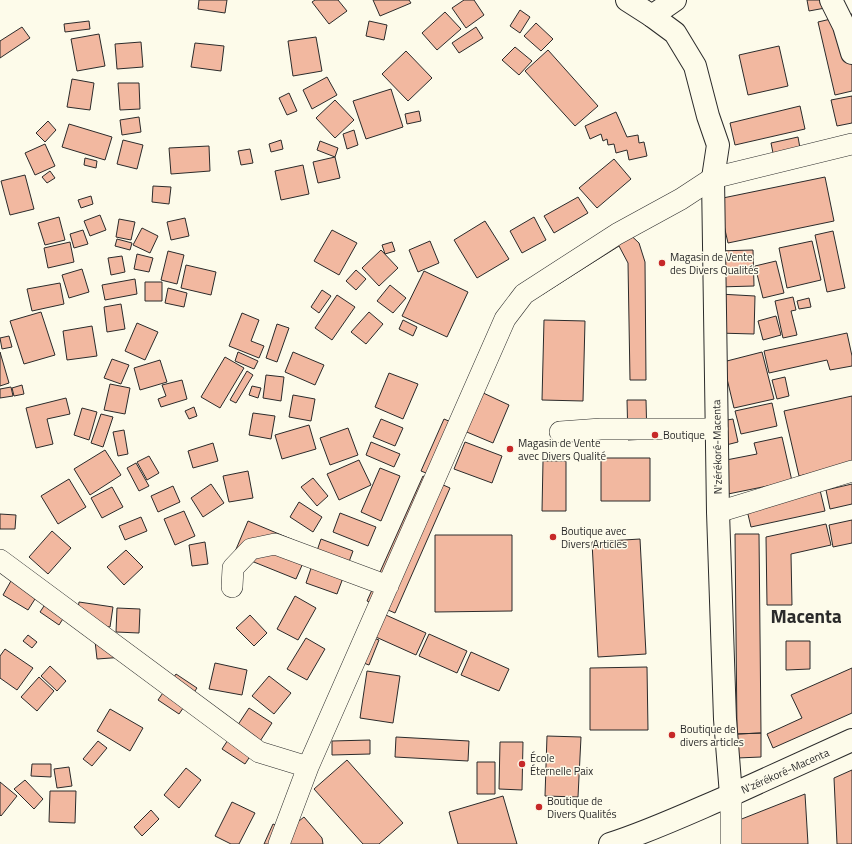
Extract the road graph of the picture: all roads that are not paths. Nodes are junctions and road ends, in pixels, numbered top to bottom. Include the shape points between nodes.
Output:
1 (627, 0) edge
2 (675, 0) edge
3 (831, 0) edge
4 (652, 16) junction
5 (852, 53) edge
6 (852, 144) edge
7 (713, 178) junction
8 (717, 429) junction
9 (560, 432) dead end
10 (852, 470) edge
11 (718, 512) junction
12 (0, 560) edge
13 (388, 586) junction
14 (232, 587) dead end
15 (852, 740) edge
16 (308, 767) junction
17 (731, 795) junction
18 (279, 844) edge
19 (610, 844) edge
20 (731, 844) edge

1 - 4 main road, N'zérékoré-Macenta
2 - 4 main road
3 - 5 main road via 844,26
4 - 7 main road, N'zérékoré-Macenta via 675,33 695,66 718,145
6 - 7 street
7 - 8 main road, N'zérékoré-Macenta
7 - 13 street via 681,199 616,234 524,294 505,319
8 - 9 street via 601,429
8 - 11 main road, N'zérékoré-Macenta
10 - 11 street
11 - 17 main road, N'zérékoré-Macenta via 725,719
12 - 16 street via 259,752
13 - 14 street via 275,544 251,549 233,568
13 - 16 street
15 - 17 main road, N'zérékoré-Macenta
16 - 18 street
17 - 19 main road
17 - 20 street

